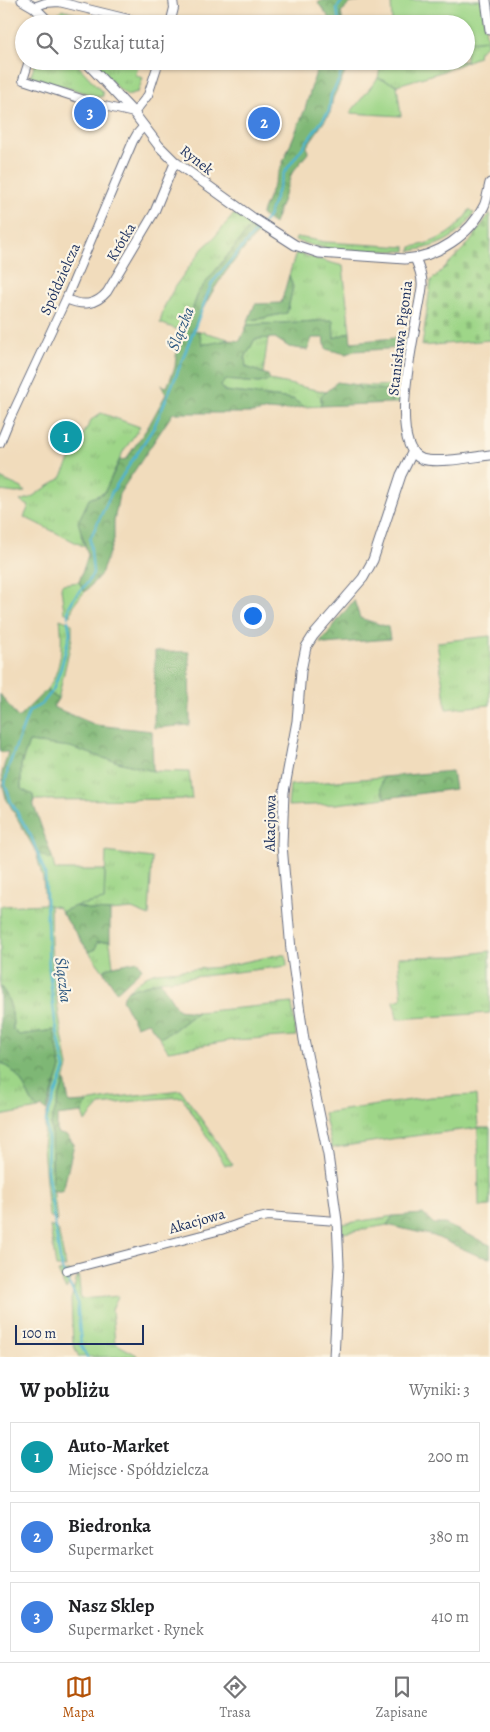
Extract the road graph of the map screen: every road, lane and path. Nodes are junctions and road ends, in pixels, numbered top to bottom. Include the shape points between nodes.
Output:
1 (22, 0) edge
2 (173, 0) edge
3 (486, 0) edge
4 (34, 7) junction
5 (40, 15) edge
6 (113, 15) edge
7 (172, 15) edge
8 (490, 30) edge
9 (26, 70) edge
10 (93, 70) edge
11 (156, 70) edge
12 (134, 113) junction
13 (144, 126) junction
14 (175, 162) junction
15 (490, 183) edge
16 (487, 206) edge
17 (253, 218) joint
18 (415, 258) junction
19 (66, 299) junction
20 (0, 418) edge
21 (9, 421) junction
22 (0, 444) edge
23 (412, 453) junction
24 (490, 456) edge
25 (337, 1221) junction
26 (67, 1270) dead end
27 (334, 1357) edge

1 - 4 street
2 - 7 street
3 - 8 street
4 - 5 street
4 - 6 street via 45,3 64,3
9 - 12 street via 23,80
10 - 12 street, Rynek
11 - 12 street via 148,95
12 - 13 street, Rynek
13 - 14 street, Rynek
13 - 19 street, Spółdzielcza via 133,141
14 - 17 street, Rynek
14 - 19 street, Krótka via 154,213 107,292 93,303
15 - 16 street
16 - 18 street via 453,242
17 - 18 street, Stanisława Pigonia via 295,246 319,253
18 - 23 street, Stanisława Pigonia via 422,288 410,348 405,421
19 - 21 street, Spółdzielcza
20 - 21 street
21 - 22 street, Spółdzielcza
23 - 24 street via 422,459 433,460
23 - 25 street, Akacjowa via 401,475 373,560 363,578 319,628 306,648 284,792 282,845 291,950
25 - 26 street, Akacjowa via 268,1216
25 - 27 street, Akacjowa via 339,1265

